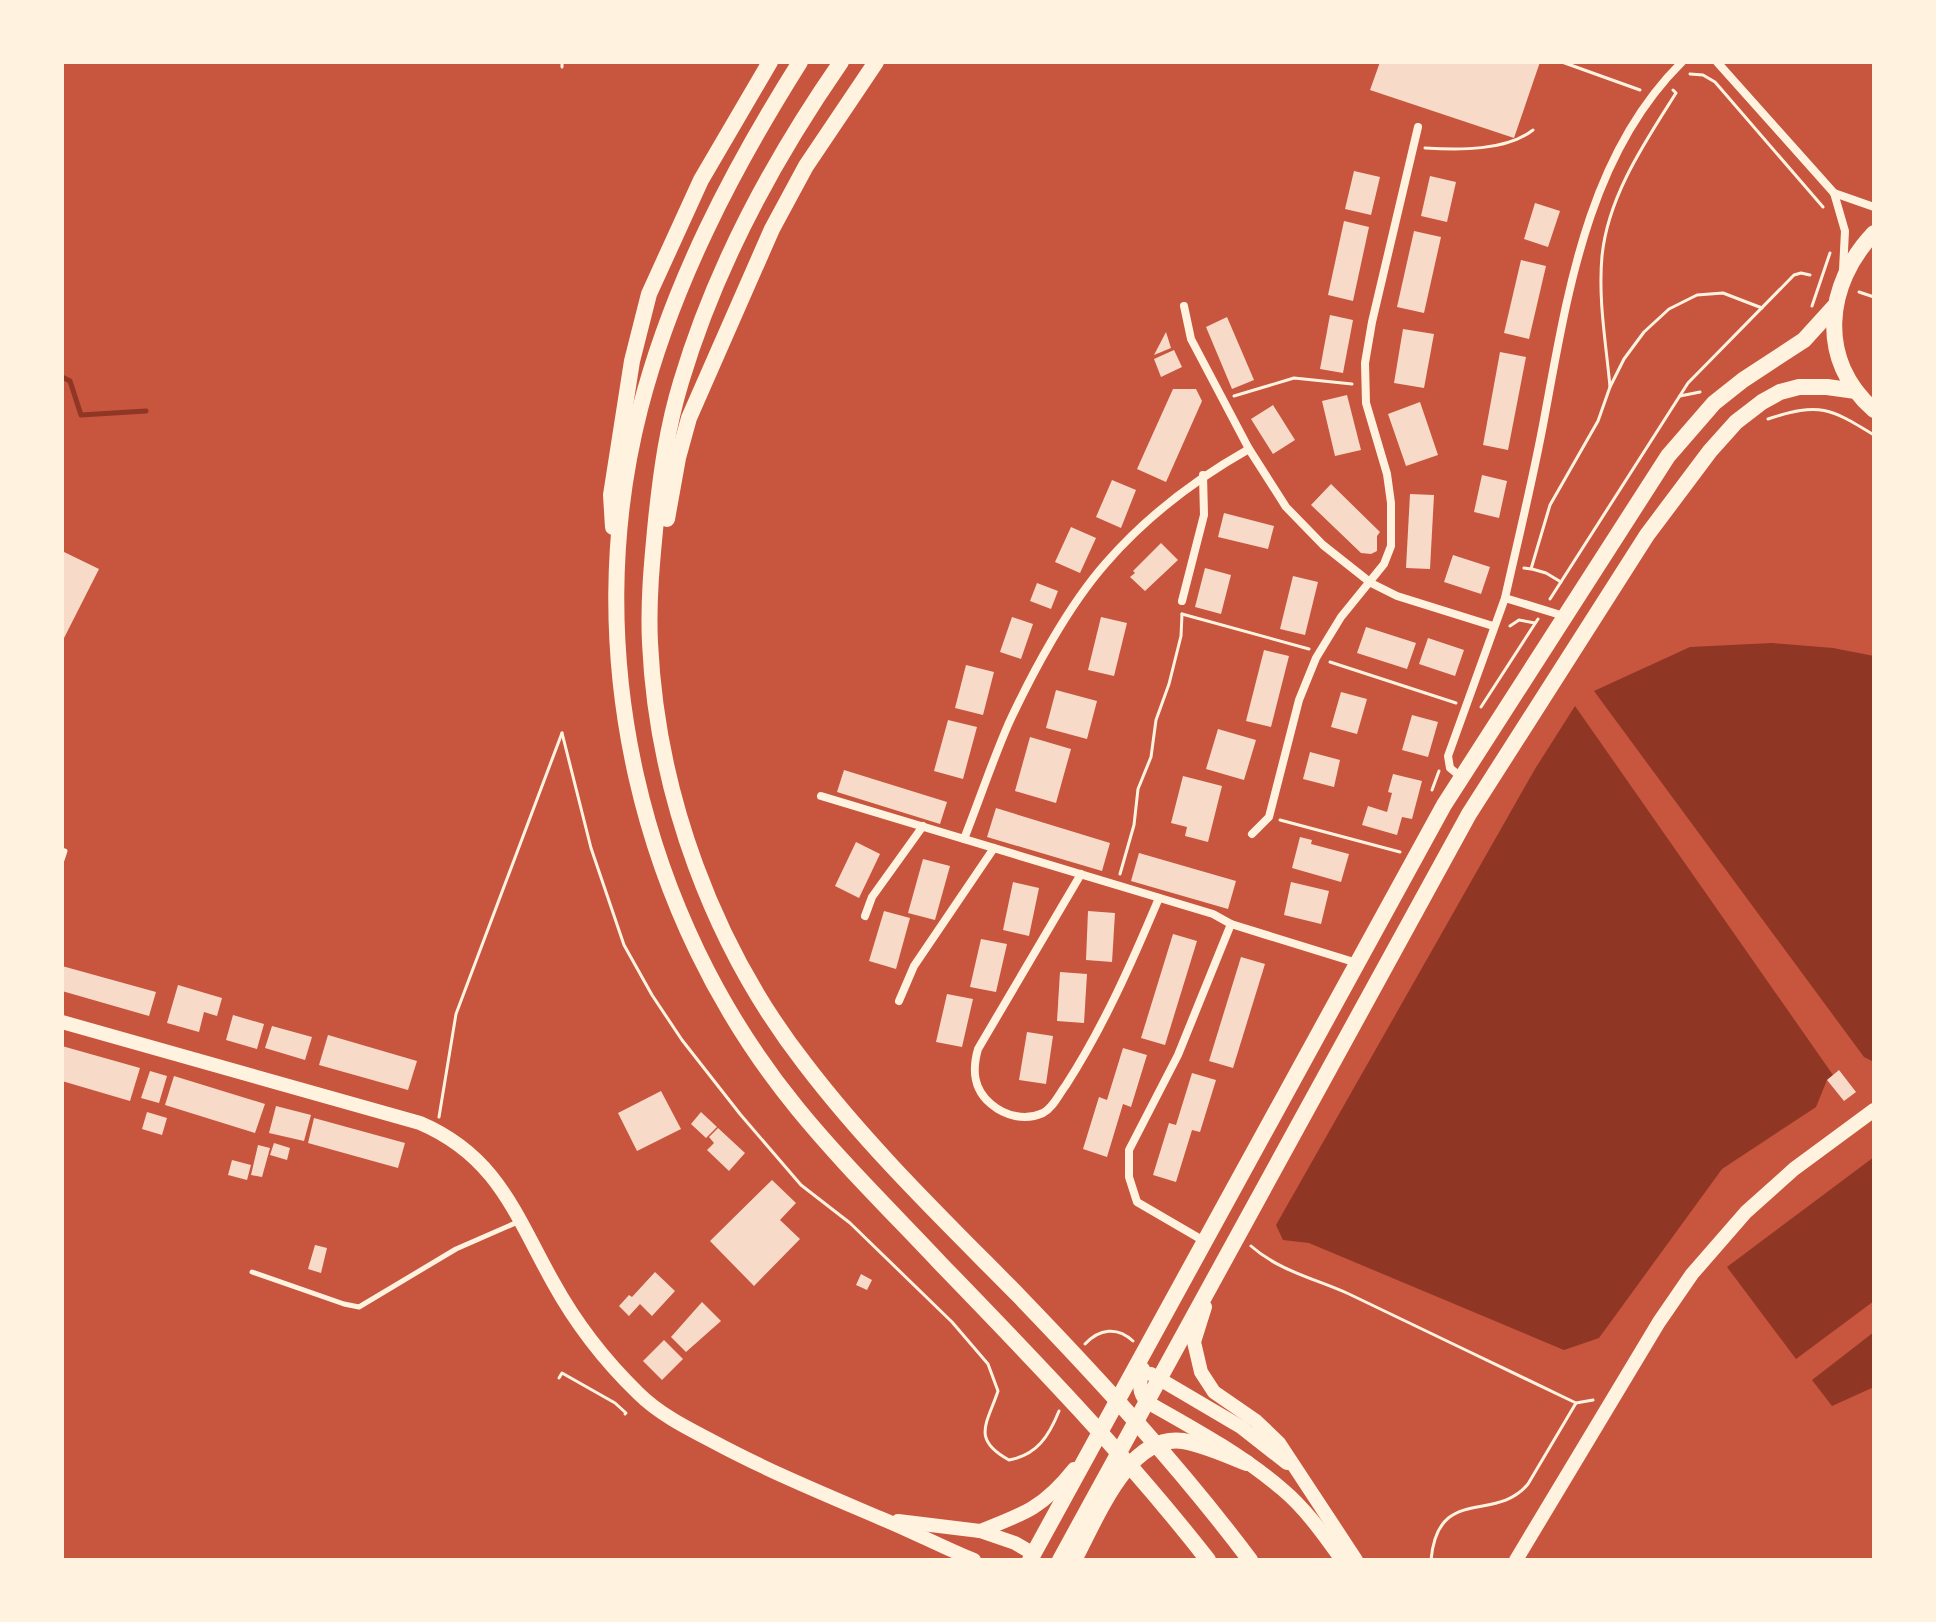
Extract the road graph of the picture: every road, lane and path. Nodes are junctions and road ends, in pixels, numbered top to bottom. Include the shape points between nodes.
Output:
1 (770, 62) edge
2 (800, 62) edge
3 (841, 62) edge
4 (876, 62) edge
5 (1562, 62) edge
6 (1682, 62) edge
7 (1717, 62) edge
8 (1680, 79) dead end
9 (1662, 81) junction
10 (1671, 89) dead end
11 (1418, 127) dead end
12 (1533, 130) dead end
13 (1413, 147) junction
14 (1834, 193) junction
15 (1874, 207) edge
16 (1827, 213) dead end
17 (1874, 233) edge
18 (1830, 251) dead end
19 (1810, 275) dead end
20 (1843, 275) junction
21 (1858, 291) dead end
22 (1874, 297) edge
23 (1184, 306) dead end
24 (1834, 307) junction
25 (1762, 308) junction
26 (1808, 315) dead end
27 (1366, 386) junction
28 (1610, 387) junction
29 (1703, 391) dead end
30 (1856, 391) junction
31 (1680, 396) junction
32 (1223, 400) junction
33 (1874, 410) edge
34 (1768, 419) dead end
35 (1874, 435) edge
36 (1249, 449) junction
37 (1203, 475) junction
38 (1513, 565) junction
39 (616, 567) junction
40 (1531, 569) junction
41 (650, 582) junction
42 (1561, 582) junction
43 (1371, 583) junction
44 (1505, 598) junction
45 (1182, 601) dead end
46 (1544, 610) junction
47 (1565, 617) junction
48 (1535, 623) junction
49 (1492, 630) junction
50 (1318, 655) junction
51 (1466, 706) junction
52 (562, 733) dead end
53 (1461, 777) junction
54 (821, 796) dead end
55 (1269, 817) junction
56 (923, 826) junction
57 (1252, 834) dead end
58 (964, 839) junction
59 (994, 848) junction
60 (62, 850) edge
61 (1405, 854) dead end
62 (62, 860) edge
63 (1081, 874) junction
64 (1117, 885) junction
65 (1159, 898) junction
66 (865, 916) dead end
67 (1231, 924) junction
68 (1357, 963) junction
69 (1379, 976) junction
70 (899, 1001) dead end
71 (62, 1022) edge
72 (442, 1099) dead end
73 (1874, 1110) edge
74 (521, 1220) junction
75 (1205, 1241) junction
76 (1248, 1244) dead end
77 (252, 1272) dead end
78 (1217, 1272) junction
79 (1140, 1367) junction
80 (559, 1378) dead end
81 (1159, 1378) junction
82 (596, 1382) dead end
83 (591, 1390) junction
84 (1147, 1402) junction
85 (1576, 1403) junction
86 (1609, 1406) junction
87 (625, 1414) dead end
88 (1094, 1443) junction
89 (1247, 1463) junction
90 (1300, 1474) junction
91 (882, 1519) junction
92 (980, 1531) junction
93 (1032, 1558) edge
94 (974, 1560) edge
95 (1060, 1560) edge
96 (1074, 1560) edge
97 (1208, 1560) edge
98 (1250, 1560) edge
99 (1342, 1560) edge
100 (1356, 1560) edge
101 (1431, 1560) edge
102 (1516, 1560) edge

1 - 39 main road via 701,180 649,294 632,361 611,495
2 - 39 main road via 756,132 678,293 640,411
3 - 41 main road via 779,158 704,314 663,455
4 - 41 main road via 806,166 734,313 689,418
5 - 9 path via 1641,91 1655,74
6 - 9 street
7 - 14 street
8 - 16 path via 1703,75 1715,82
9 - 38 street via 1613,156 1589,220 1565,307
10 - 28 path via 1676,93 1641,147 1615,203 1602,253
11 - 13 street
12 - 13 path via 1508,144
13 - 27 street via 1372,322
14 - 15 street
14 - 20 street via 1845,231
17 - 20 main road
18 - 26 path
19 - 25 path via 1794,275
20 - 24 main road
21 - 22 path
23 - 32 street via 1191,339
24 - 30 main road via 1838,351
24 - 47 main road via 1804,340 1743,380 1690,428
25 - 28 path via 1723,293 1697,295 1669,309 1644,332
25 - 31 path
27 - 32 path via 1294,378
27 - 43 street via 1391,503 1391,546
28 - 40 path via 1598,421 1550,505
29 - 31 path
30 - 33 main road
30 - 69 main road via 1811,386 1780,392 1736,422 1710,451 1647,535 1469,814
31 - 42 path
32 - 36 street
34 - 35 path via 1827,409
36 - 37 street
36 - 43 street via 1286,507
37 - 45 street via 1204,515
37 - 58 street via 1127,540 1083,594 1008,726
38 - 40 path
38 - 44 street
39 - 97 main road via 625,722 648,826 669,890 728,1010 797,1108 1099,1432
40 - 42 path
41 - 98 main road via 650,644 663,747 690,856 753,990 857,1129 1090,1372
42 - 46 path
43 - 49 street
43 - 50 street via 1341,617
44 - 46 street
44 - 49 street
46 - 47 street
46 - 48 path
47 - 53 main road
48 - 49 path via 1519,620 1503,638
48 - 51 path via 1479,710
49 - 51 street
50 - 51 path
50 - 55 street via 1299,700
50 - 64 path via 1182,614 1181,636
51 - 53 street via 1447,763
52 - 72 path via 456,1014
53 - 68 main road
54 - 56 street
55 - 57 street
55 - 61 path
56 - 58 street
56 - 66 street via 872,897
58 - 59 street
59 - 63 street
59 - 70 street via 914,966
60 - 62 lane
63 - 64 street
63 - 65 street via 978,1049 973,1067 977,1086 985,1099 1009,1115 1029,1117 1053,1104 1123,983
64 - 65 street
65 - 67 street
67 - 68 street
67 - 75 street via 1178,1055 1129,1150 1129,1177 1137,1202
68 - 69 main road
68 - 75 main road
69 - 78 main road
71 - 74 main road via 420,1123 458,1143 489,1172
73 - 86 main road via 1746,1212 1692,1274
74 - 77 lane via 456,1249 359,1307
74 - 91 main road via 577,1321 640,1395 679,1424 739,1455
75 - 79 main road via 1178,1305
76 - 85 path via 1281,1267
78 - 81 main road
78 - 90 main road via 1196,1332 1201,1372 1214,1392 1279,1443
79 - 81 main road
79 - 84 main road via 1141,1395
79 - 88 main road
80 - 83 path via 562,1373
81 - 84 main road
81 - 90 main road via 1241,1427
82 - 83 path
83 - 87 path
84 - 89 main road
84 - 95 main road
85 - 86 path via 1598,1399
85 - 101 path via 1520,1494 1452,1515 1436,1531
86 - 102 main road
88 - 92 main road via 1056,1492 1027,1513
88 - 93 main road
89 - 96 main road via 1181,1441 1150,1447 1124,1469
89 - 99 main road via 1307,1513
90 - 100 main road
91 - 92 main road
91 - 94 main road
92 - 93 main road via 1015,1543

